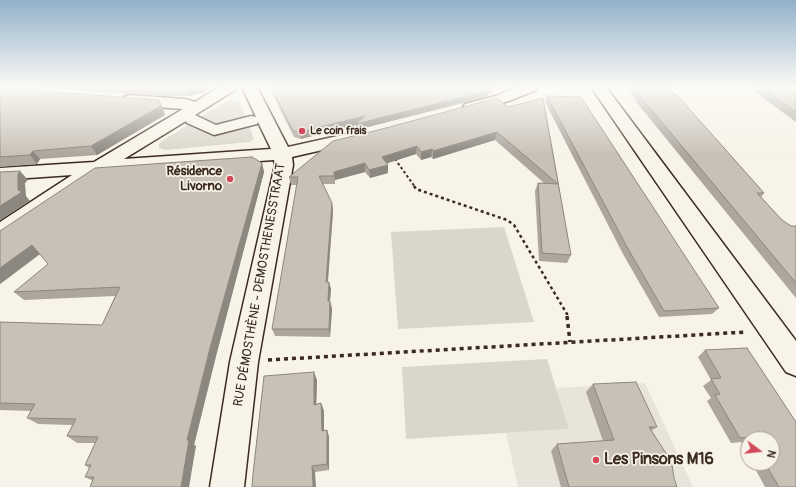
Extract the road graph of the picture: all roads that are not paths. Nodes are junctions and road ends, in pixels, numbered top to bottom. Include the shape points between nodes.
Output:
1 (190, 110) edge
2 (200, 110) edge
3 (260, 110) edge
4 (614, 110) edge
5 (194, 114) junction
6 (251, 121) dead end
7 (376, 132) edge
8 (282, 154) junction
9 (99, 167) junction
10 (0, 174) edge
11 (0, 233) edge
12 (796, 363) edge
13 (227, 487) edge

1 - 5 street
2 - 5 street
3 - 8 street
4 - 12 street
5 - 6 street via 209,142
5 - 9 street
7 - 8 street
8 - 9 street
8 - 13 street, RUE DÉMOSTHÈNE - DEMOSTHENESSTRAAT via 284,165 244,362
9 - 10 street
9 - 11 street

